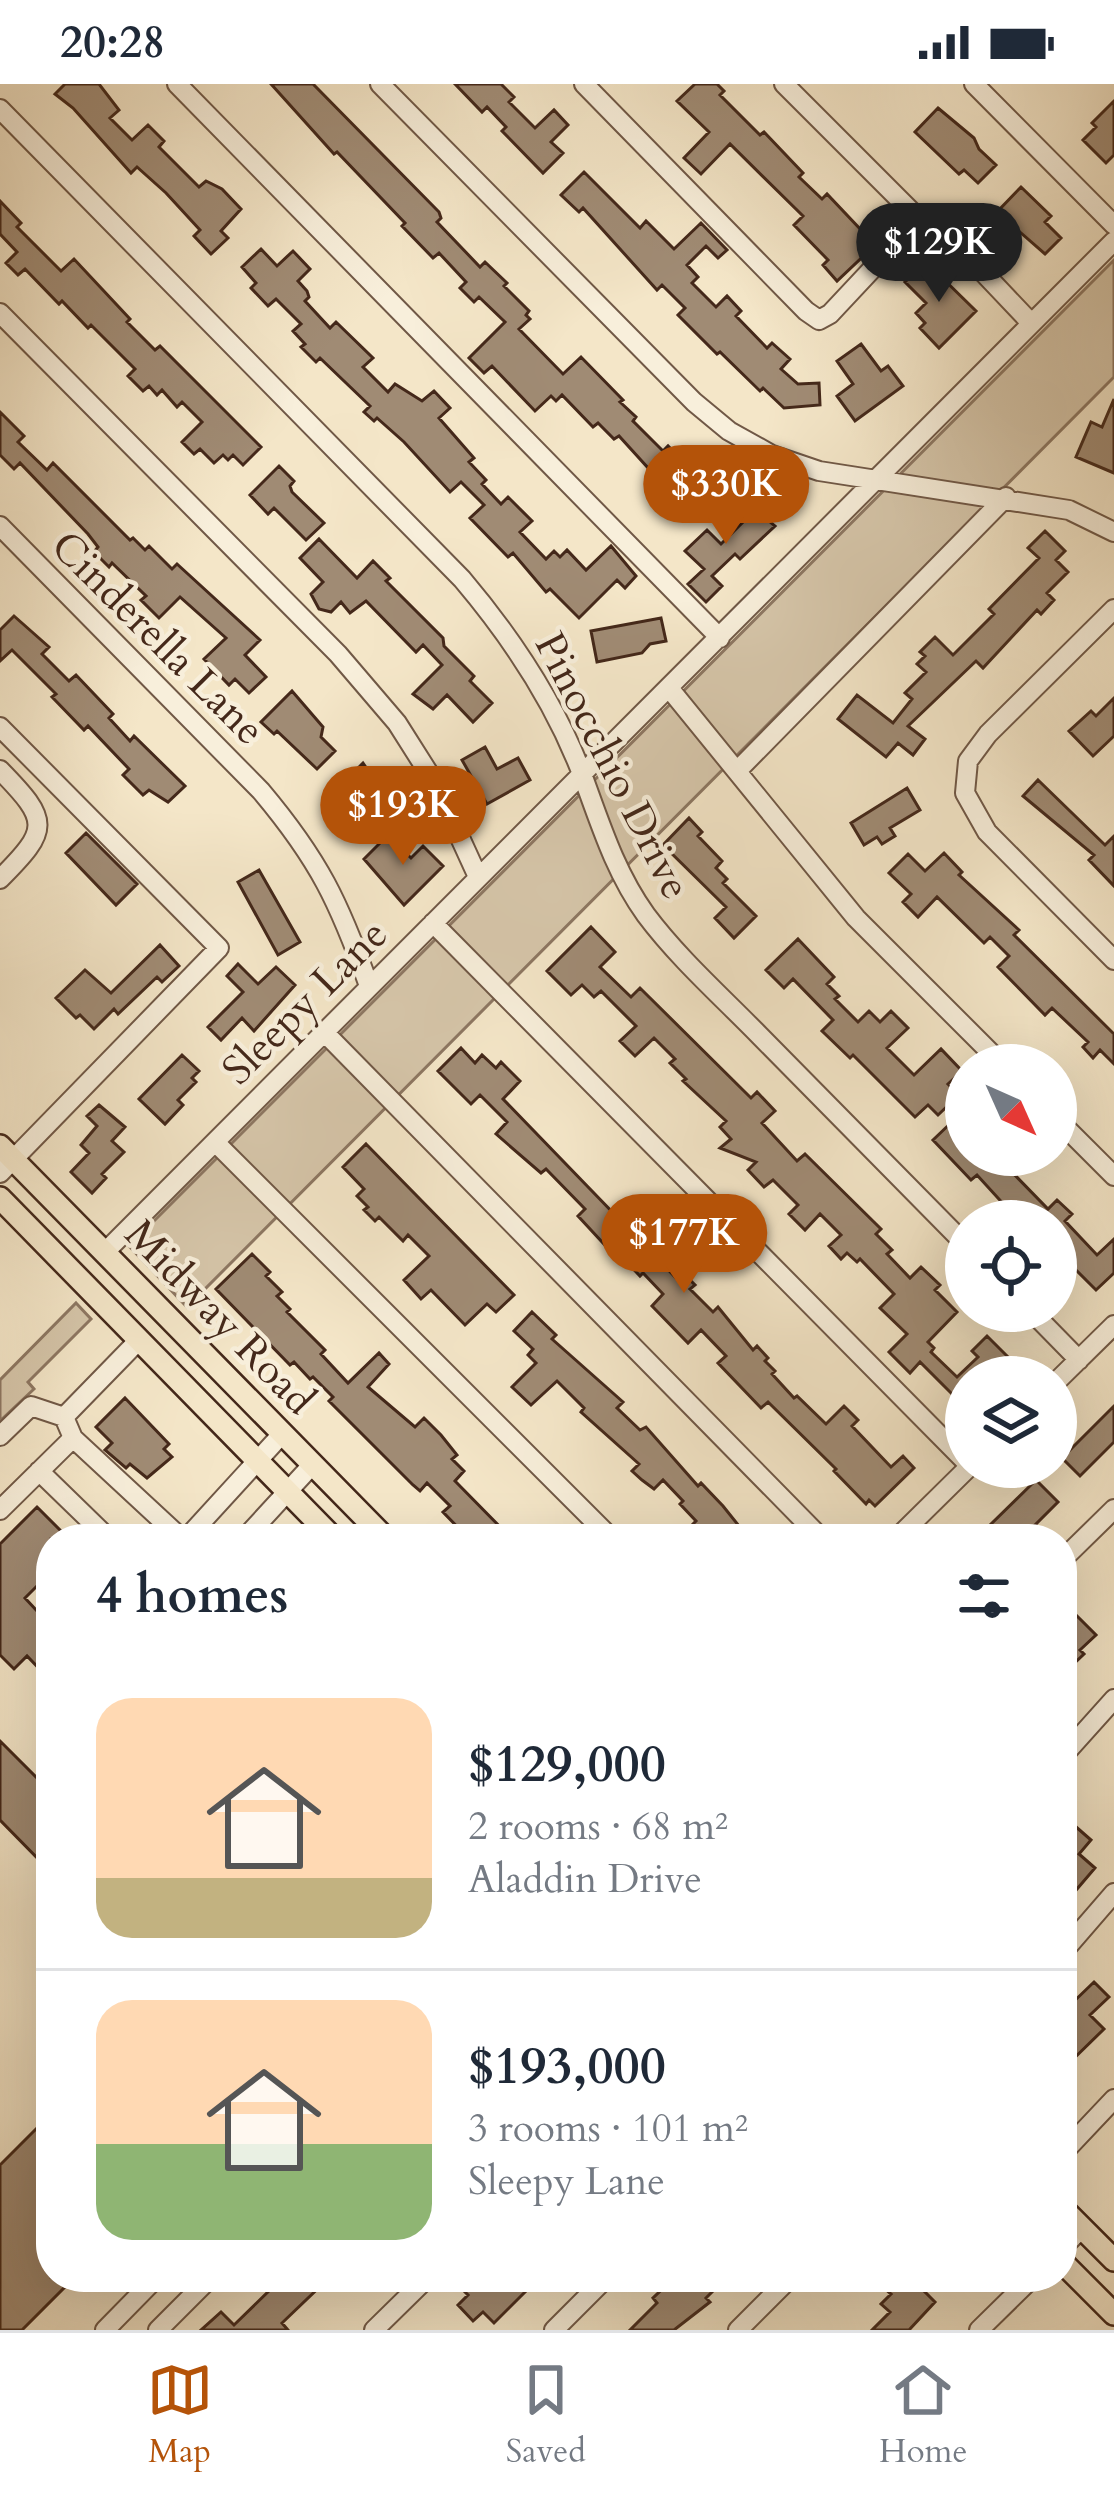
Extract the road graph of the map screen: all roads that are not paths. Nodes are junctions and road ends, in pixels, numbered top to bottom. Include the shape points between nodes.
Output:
1 (178, 84) edge
2 (380, 84) edge
3 (584, 84) edge
4 (784, 84) edge
5 (974, 84) edge
6 (0, 109) edge
7 (919, 219) junction
8 (1114, 225) edge
9 (1112, 247) edge
10 (0, 314) edge
11 (1031, 323) junction
12 (874, 481) junction
13 (1006, 497) junction
14 (0, 526) edge
15 (1114, 532) edge
16 (1114, 609) edge
17 (719, 638) junction
18 (669, 688) junction
19 (0, 727) edge
20 (0, 770) edge
21 (737, 771) junction
22 (582, 775) junction
23 (478, 877) junction
24 (0, 879) edge
25 (433, 922) junction
26 (1114, 960) edge
27 (369, 986) junction
28 (324, 1032) junction
29 (982, 1044) edge
30 (1077, 1139) edge
31 (215, 1142) junction
32 (4, 1160) edge
33 (1114, 1176) edge
34 (0, 1198) edge
35 (945, 1224) edge
36 (105, 1252) junction
37 (1114, 1325) edge
38 (1051, 1332) edge
39 (139, 1340) junction
40 (1078, 1360) joint
41 (64, 1418) junction
42 (282, 1434) junction
43 (0, 1436) edge
44 (73, 1438) junction
45 (945, 1441) edge
46 (256, 1460) junction
47 (312, 1465) junction
48 (39, 1471) junction
49 (945, 1488) edge
50 (287, 1490) junction
51 (1114, 1509) edge
52 (0, 1510) edge
53 (93, 1524) edge
54 (168, 1524) edge
55 (198, 1524) edge
56 (257, 1524) edge
57 (320, 1524) edge
58 (371, 1524) edge
59 (596, 1524) edge
60 (807, 1524) edge
61 (910, 1524) edge
62 (1077, 1545) edge
63 (1114, 1700) edge
64 (1077, 1741) edge
65 (1114, 1894) edge
66 (1077, 1936) edge
67 (1114, 2098) edge
68 (1077, 2138) edge
69 (1077, 2223) edge
70 (1082, 2228) junction
71 (1077, 2233) edge
72 (1114, 2260) edge
73 (1077, 2277) edge
74 (142, 2292) edge
75 (196, 2292) edge
76 (413, 2292) edge
77 (592, 2292) edge
78 (776, 2292) edge
79 (1018, 2292) edge
80 (134, 2300) junction
81 (1114, 2314) edge
82 (159, 2329) edge
83 (104, 2330) edge
84 (374, 2330) edge
85 (554, 2330) edge
86 (738, 2330) edge
87 (980, 2330) edge

1 - 17 street
2 - 12 street via 729,431 772,455
3 - 7 street via 819,320
4 - 7 street
5 - 8 street
6 - 22 street, Pinocchio Drive via 462,579 530,669
7 - 11 street
9 - 11 street, Sleepy Lane
10 - 23 street via 368,688 435,783
11 - 12 street, Sleepy Lane
12 - 13 street
12 - 17 street, Sleepy Lane
13 - 15 street via 1069,510
13 - 21 street
14 - 27 street, Cinderella Lane via 292,828 344,914
16 - 26 street via 988,734 968,760 965,793 987,832
17 - 18 street, Sleepy Lane
18 - 21 street
18 - 22 street, Sleepy Lane
19 - 32 street via 219,948
20 - 24 street via 32,803 38,833
21 - 29 street via 856,918
22 - 23 street, Sleepy Lane
22 - 35 street, Pinocchio Drive via 646,914
23 - 25 street, Sleepy Lane
25 - 27 street, Sleepy Lane
25 - 45 street
27 - 28 street, Sleepy Lane
28 - 31 street, Sleepy Lane
28 - 60 street
30 - 33 street
31 - 36 street, Sleepy Lane
31 - 59 street
32 - 36 main road, Midway Road
34 - 39 main road, Midway Road
36 - 42 main road, Midway Road
37 - 40 street
38 - 40 street
39 - 41 street
39 - 46 main road, Midway Road
41 - 43 street via 31,1406
41 - 44 street
42 - 46 street
42 - 47 main road, Midway Road
44 - 48 street
44 - 54 street
46 - 50 main road, Midway Road
46 - 55 street
47 - 50 street
47 - 58 main road, Midway Road
48 - 52 street
48 - 53 street
49 - 61 street
50 - 56 street
50 - 57 main road, Midway Road
51 - 62 street
63 - 64 street
65 - 66 street
67 - 68 street
69 - 70 main road
70 - 71 street
70 - 72 main road
73 - 81 main road
74 - 80 street
75 - 82 street
76 - 84 street
77 - 85 street
78 - 86 street
79 - 87 street
80 - 82 street
80 - 83 street

